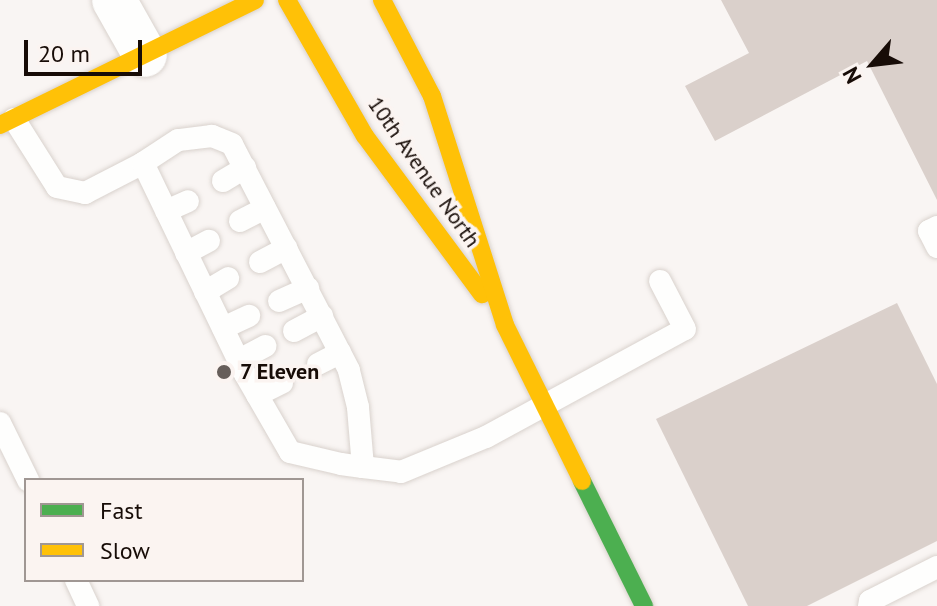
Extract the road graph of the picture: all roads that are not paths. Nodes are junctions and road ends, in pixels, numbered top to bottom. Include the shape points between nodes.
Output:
1 (114, 0) edge
2 (255, 0) edge
3 (287, 0) edge
4 (382, 0) edge
5 (145, 55) junction
6 (7, 122) edge
7 (143, 163) junction
8 (245, 168) junction
9 (223, 181) dead end
10 (188, 201) dead end
11 (265, 208) junction
12 (166, 211) junction
13 (240, 221) dead end
14 (937, 227) edge
15 (209, 241) dead end
16 (937, 247) edge
17 (286, 248) junction
18 (186, 253) junction
19 (260, 262) dead end
20 (228, 278) dead end
21 (660, 281) dead end
22 (308, 288) junction
23 (205, 292) junction
24 (279, 301) dead end
25 (249, 316) dead end
26 (322, 316) junction
27 (505, 325) junction
28 (223, 328) junction
29 (294, 331) dead end
30 (265, 346) dead end
31 (340, 353) junction
32 (239, 360) junction
33 (318, 364) dead end
34 (282, 383) dead end
35 (257, 395) junction
36 (544, 404) junction
37 (0, 423) edge
38 (363, 467) junction
39 (27, 478) edge
40 (937, 567) edge
41 (77, 582) edge
42 (88, 606) edge
43 (644, 606) edge
44 (869, 606) edge

1 - 5 street
2 - 5 street
3 - 27 street, 10th Avenue North via 365,136
4 - 27 street, 10th Avenue North via 432,96
5 - 6 street
6 - 7 lane via 57,187 85,193
7 - 8 lane via 178,140 212,136 232,144
7 - 12 lane
8 - 9 lane
8 - 11 lane
10 - 12 lane
11 - 13 lane
11 - 17 lane
12 - 18 lane
14 - 16 lane via 929,231
15 - 18 lane
17 - 19 lane
17 - 22 lane
18 - 23 lane
20 - 23 lane
21 - 36 lane via 685,329
22 - 24 lane
22 - 26 lane
23 - 28 lane
25 - 28 lane
26 - 29 lane
26 - 31 lane
27 - 36 street, 10th Avenue North
28 - 32 lane
30 - 32 lane
31 - 33 lane
31 - 38 lane via 358,407
32 - 35 lane
34 - 35 lane
35 - 38 lane via 290,452
36 - 38 lane via 486,437 401,472
36 - 43 street, 10th Avenue North
37 - 39 lane
40 - 44 lane
41 - 42 lane

